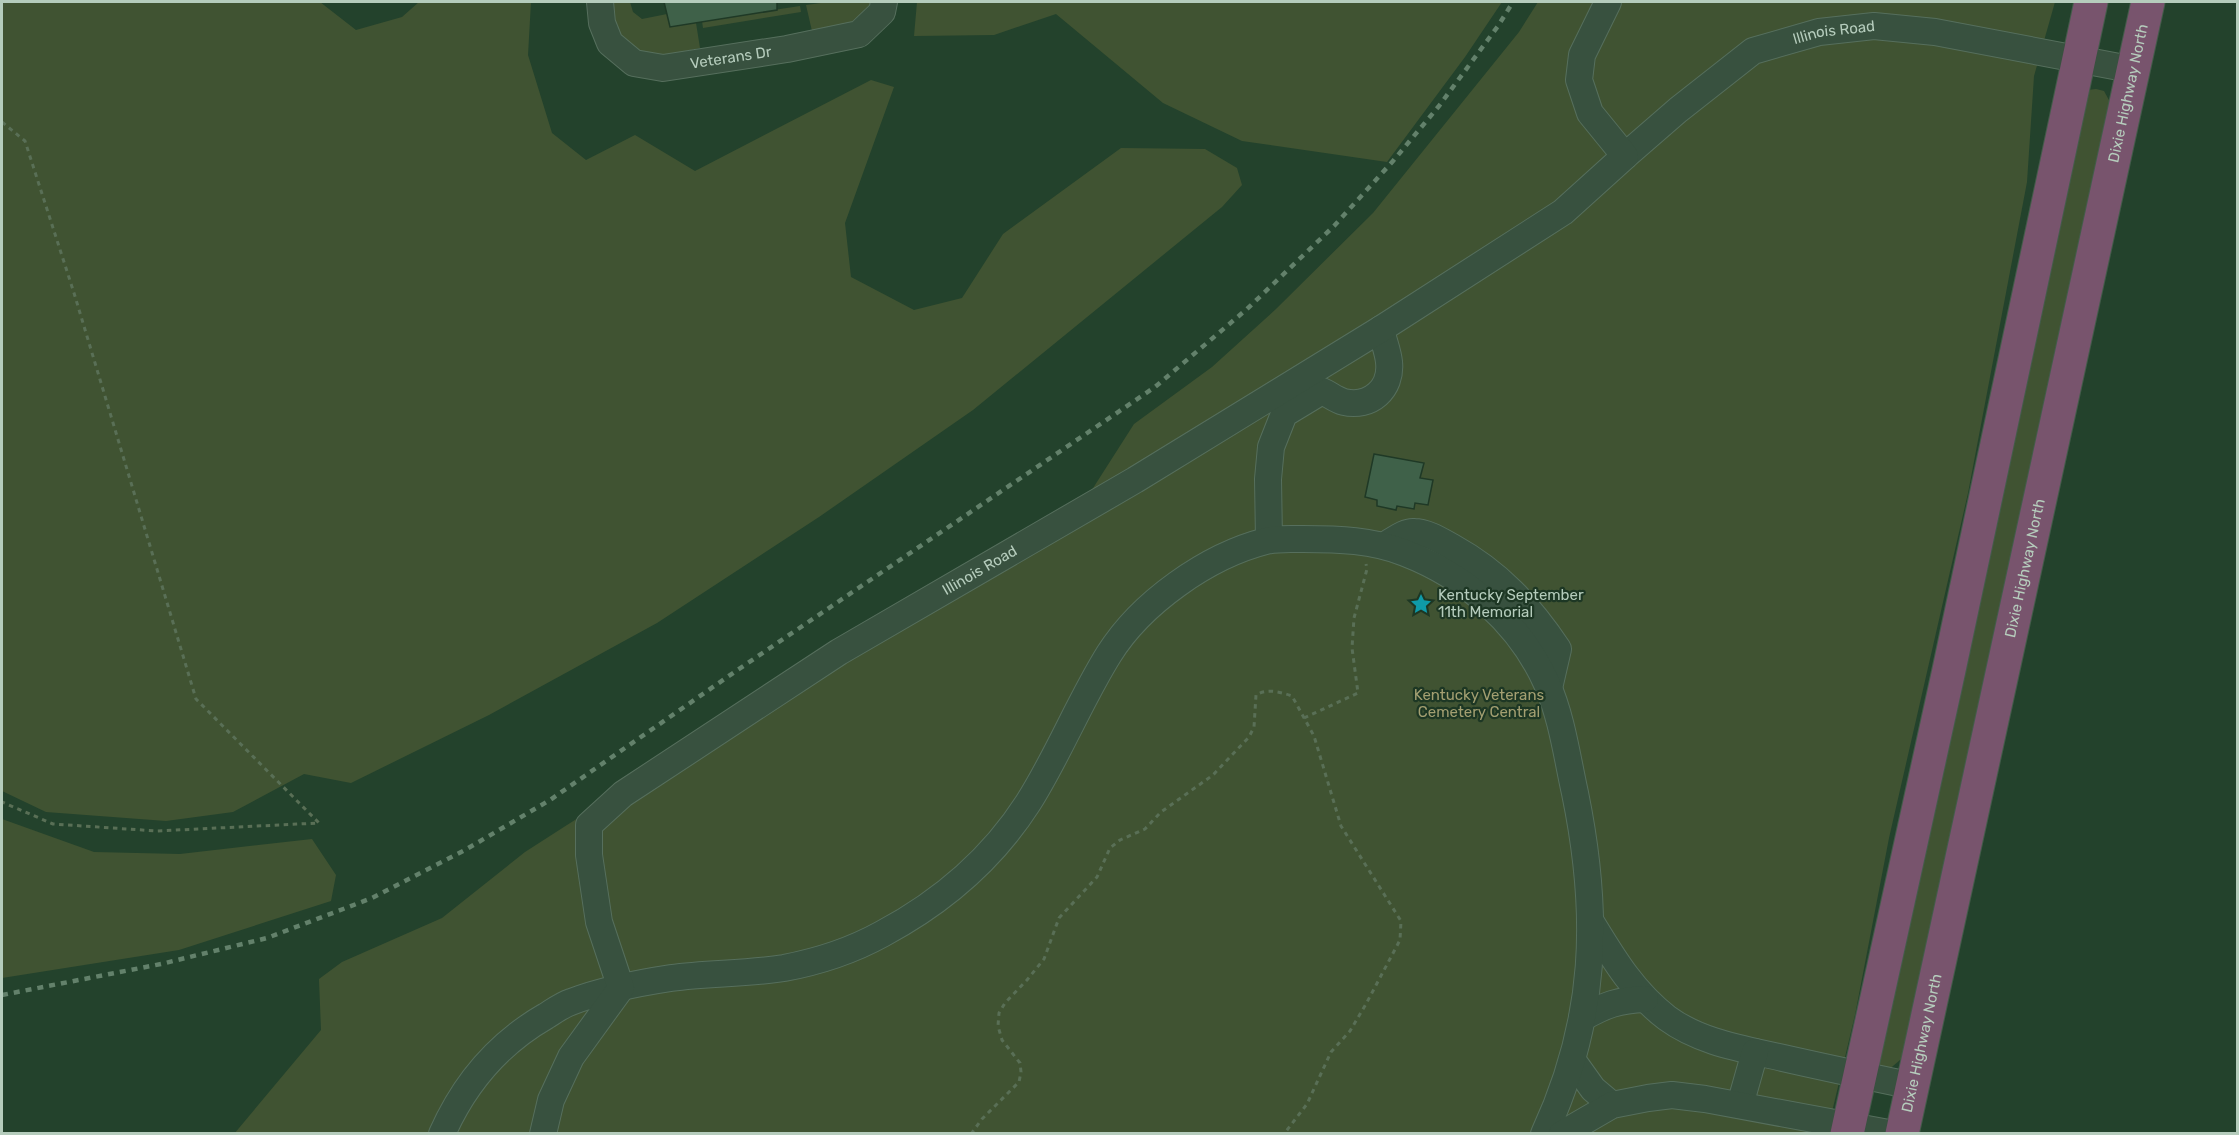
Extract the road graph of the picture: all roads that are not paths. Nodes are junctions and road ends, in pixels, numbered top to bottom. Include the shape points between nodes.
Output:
1 (600, 2) edge
2 (884, 2) edge
3 (1608, 2) edge
4 (2091, 2) edge
5 (2148, 2) edge
6 (2079, 60) junction
7 (2134, 70) junction
8 (1625, 156) junction
9 (1381, 329) junction
10 (1269, 540) junction
11 (1591, 922) junction
12 (621, 988) junction
13 (1645, 999) junction
14 (1582, 1018) junction
15 (1755, 1052) junction
16 (1573, 1061) junction
17 (1860, 1076) junction
18 (1913, 1086) junction
19 (1612, 1105) junction
20 (1740, 1105) junction
21 (1848, 1129) edge
22 (442, 1134) edge
23 (543, 1134) edge
24 (1544, 1134) edge
25 (1562, 1134) edge
26 (1894, 1134) edge
27 (1902, 1134) edge

1 - 2 street, Veterans Dr via 610,43 634,63 663,68 859,34 882,12
3 - 8 street via 1582,55 1579,80 1590,113
4 - 6 highway
5 - 7 highway, Dixie Highway North
6 - 7 street, lllinois Road
6 - 8 street, lllinois Road via 1935,32 1874,26 1819,32 1753,51
6 - 17 highway
7 - 18 highway, Dixie Highway North
8 - 9 street, lllinois Road via 1563,212
9 - 10 street via 1389,363 1386,383 1379,395 1364,402 1343,402 1322,391 1284,414 1271,447
9 - 12 street, Illinois Road via 1135,480 839,652 623,794 589,825 589,855 599,922
10 - 11 street via 1373,543 1420,559 1453,576 1484,599 1514,630 1549,687 1561,727 1584,840
10 - 12 street via 1222,557 1183,578 1147,609 1111,650 1029,802 982,862 942,895 880,935 786,968 674,978
11 - 13 street via 1627,979
11 - 14 street
12 - 22 street via 567,1003 501,1048 473,1080
12 - 23 street via 571,1057 551,1100
13 - 14 street via 1608,1003
13 - 15 street via 1668,1019 1692,1032
14 - 16 street
15 - 17 street
15 - 20 street
16 - 19 street via 1593,1089
16 - 24 street
17 - 18 street
17 - 21 highway
18 - 27 highway, Dixie Highway North
19 - 20 street via 1672,1095
19 - 25 street
20 - 21 street
21 - 26 street

